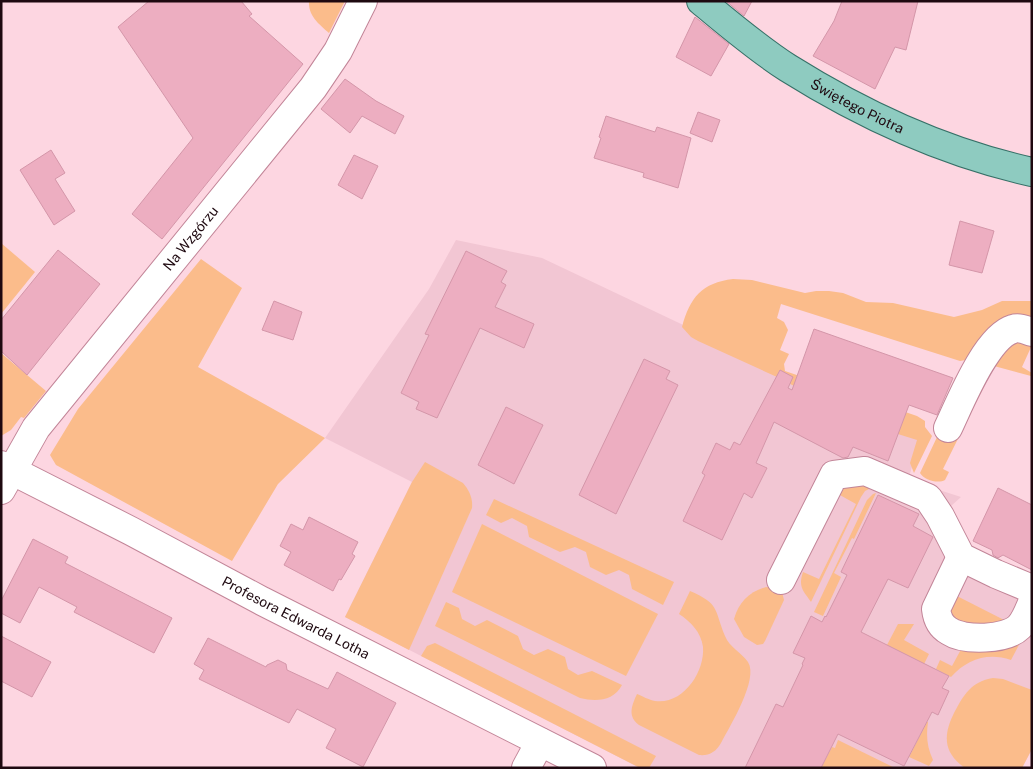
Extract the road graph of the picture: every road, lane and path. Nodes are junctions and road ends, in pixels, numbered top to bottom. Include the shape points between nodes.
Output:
1 (363, 1) edge
2 (701, 1) edge
3 (1032, 172) edge
4 (1032, 332) edge
5 (948, 428) dead end
6 (5, 475) edge
7 (960, 556) junction
8 (782, 580) dead end
9 (1032, 589) edge
10 (1032, 603) edge
11 (540, 742) junction
12 (526, 768) edge
13 (592, 768) edge

1 - 6 street, Na Wzgórzu via 338,51 313,88 36,428
2 - 3 main road, Świętego Piotra via 787,68 855,106 972,156
4 - 5 street via 1016,328 994,342 984,355
6 - 11 street, Profesora Edwarda Lotha
7 - 8 street via 928,498 865,471 834,475
7 - 9 street
7 - 10 street via 936,609 936,617 948,631 981,638 1008,634 1019,627
11 - 12 street
11 - 13 street, Profesora Edwarda Lotha

